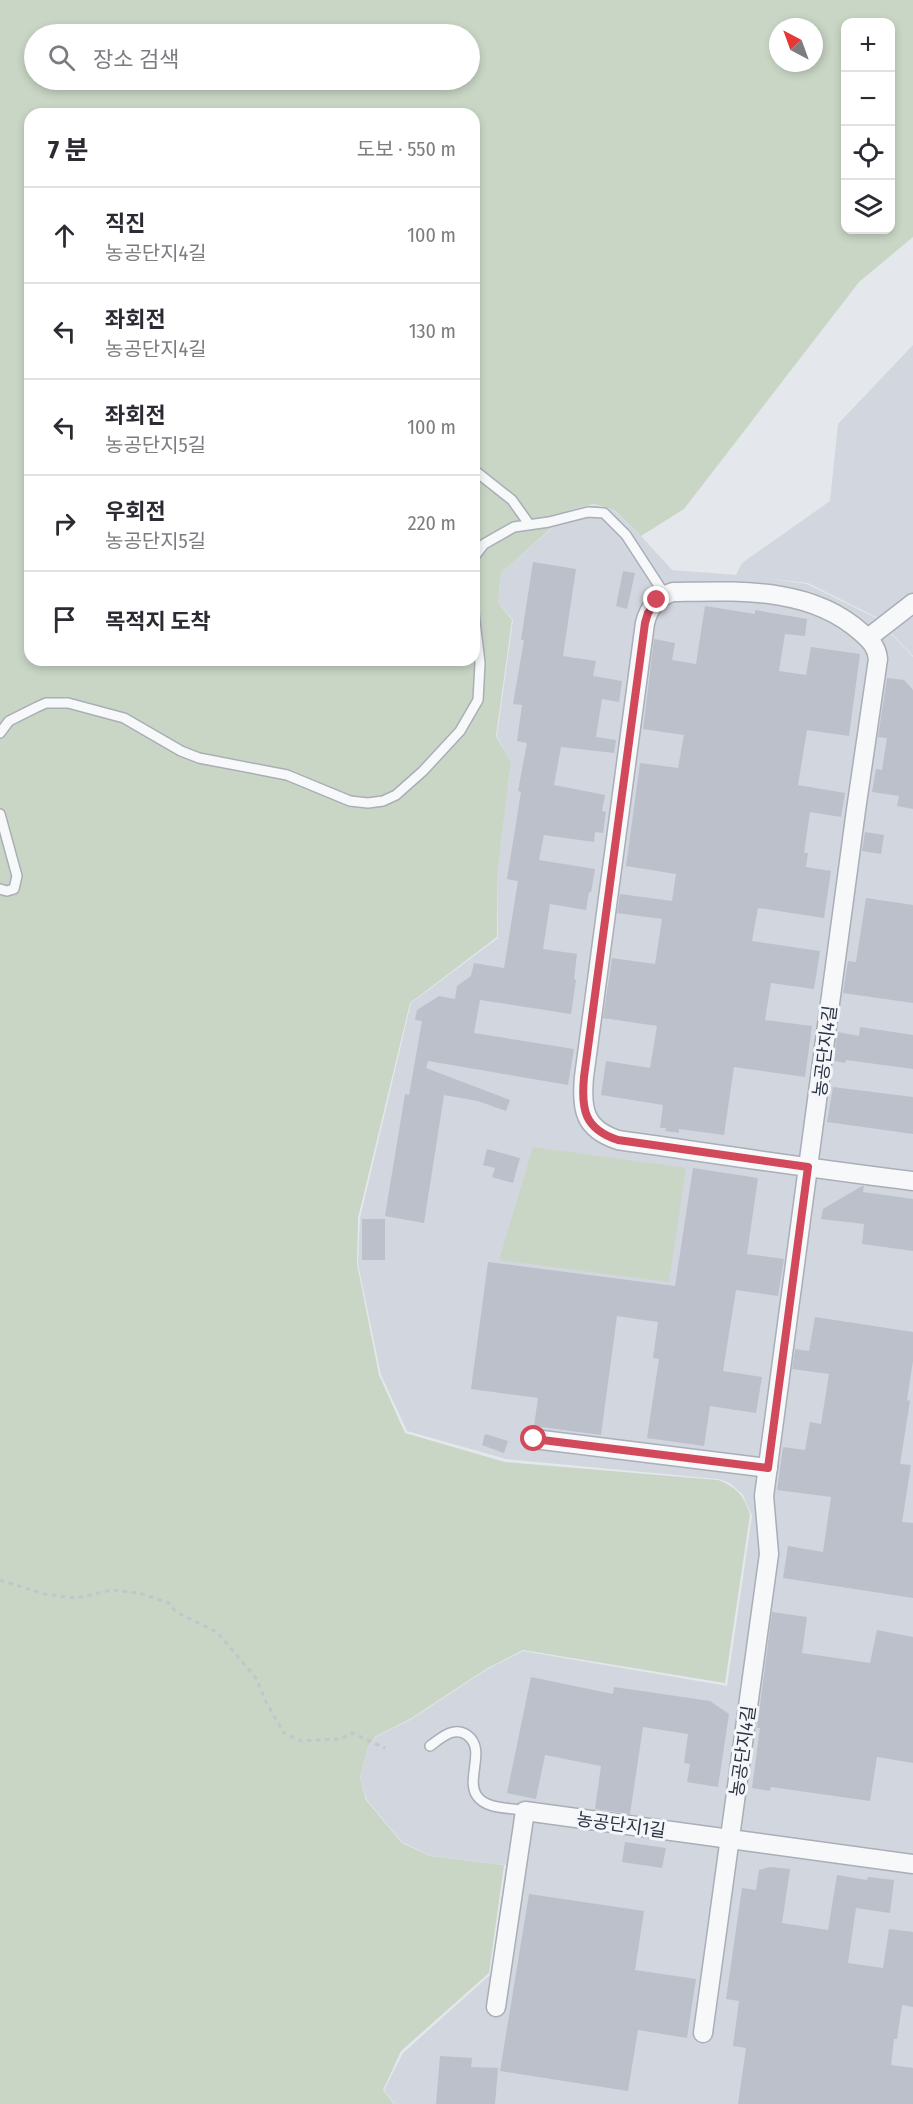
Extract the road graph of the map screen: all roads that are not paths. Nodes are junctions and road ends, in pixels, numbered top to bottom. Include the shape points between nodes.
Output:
1 (480, 474) edge
2 (529, 524) junction
3 (480, 549) edge
4 (665, 595) junction
5 (913, 603) edge
6 (868, 638) junction
7 (480, 666) edge
8 (0, 733) edge
9 (0, 814) edge
10 (0, 888) edge
11 (808, 1167) junction
12 (913, 1181) edge
13 (534, 1439) dead end
14 (768, 1468) junction
15 (430, 1746) dead end
16 (525, 1811) junction
17 (731, 1839) junction
18 (913, 1864) edge
19 (496, 2007) dead end
20 (703, 2033) dead end

1 - 2 lane via 512,500
2 - 3 lane via 514,527
2 - 4 lane via 588,512 604,513 626,535
4 - 6 street via 741,591 783,596 834,614
4 - 11 street via 651,607 645,623 583,1107 593,1126 618,1140
5 - 6 street
6 - 11 street, 농공단지4길 via 878,659
7 - 8 lane via 478,700 460,731 423,771 383,801 350,801 288,775 199,758 124,718 68,703 37,706 9,721
9 - 10 lane via 17,876 14,889
11 - 12 street
11 - 14 street, 농공단지4길
13 - 14 street
14 - 17 street, 농공단지4길 via 764,1496 769,1554
15 - 16 lane via 453,1731 464,1733 476,1747 474,1788 478,1797 486,1804
16 - 17 street, 농공단지1길
16 - 19 street
17 - 18 street, 농공단지1길
17 - 20 street, 농공단지4길

